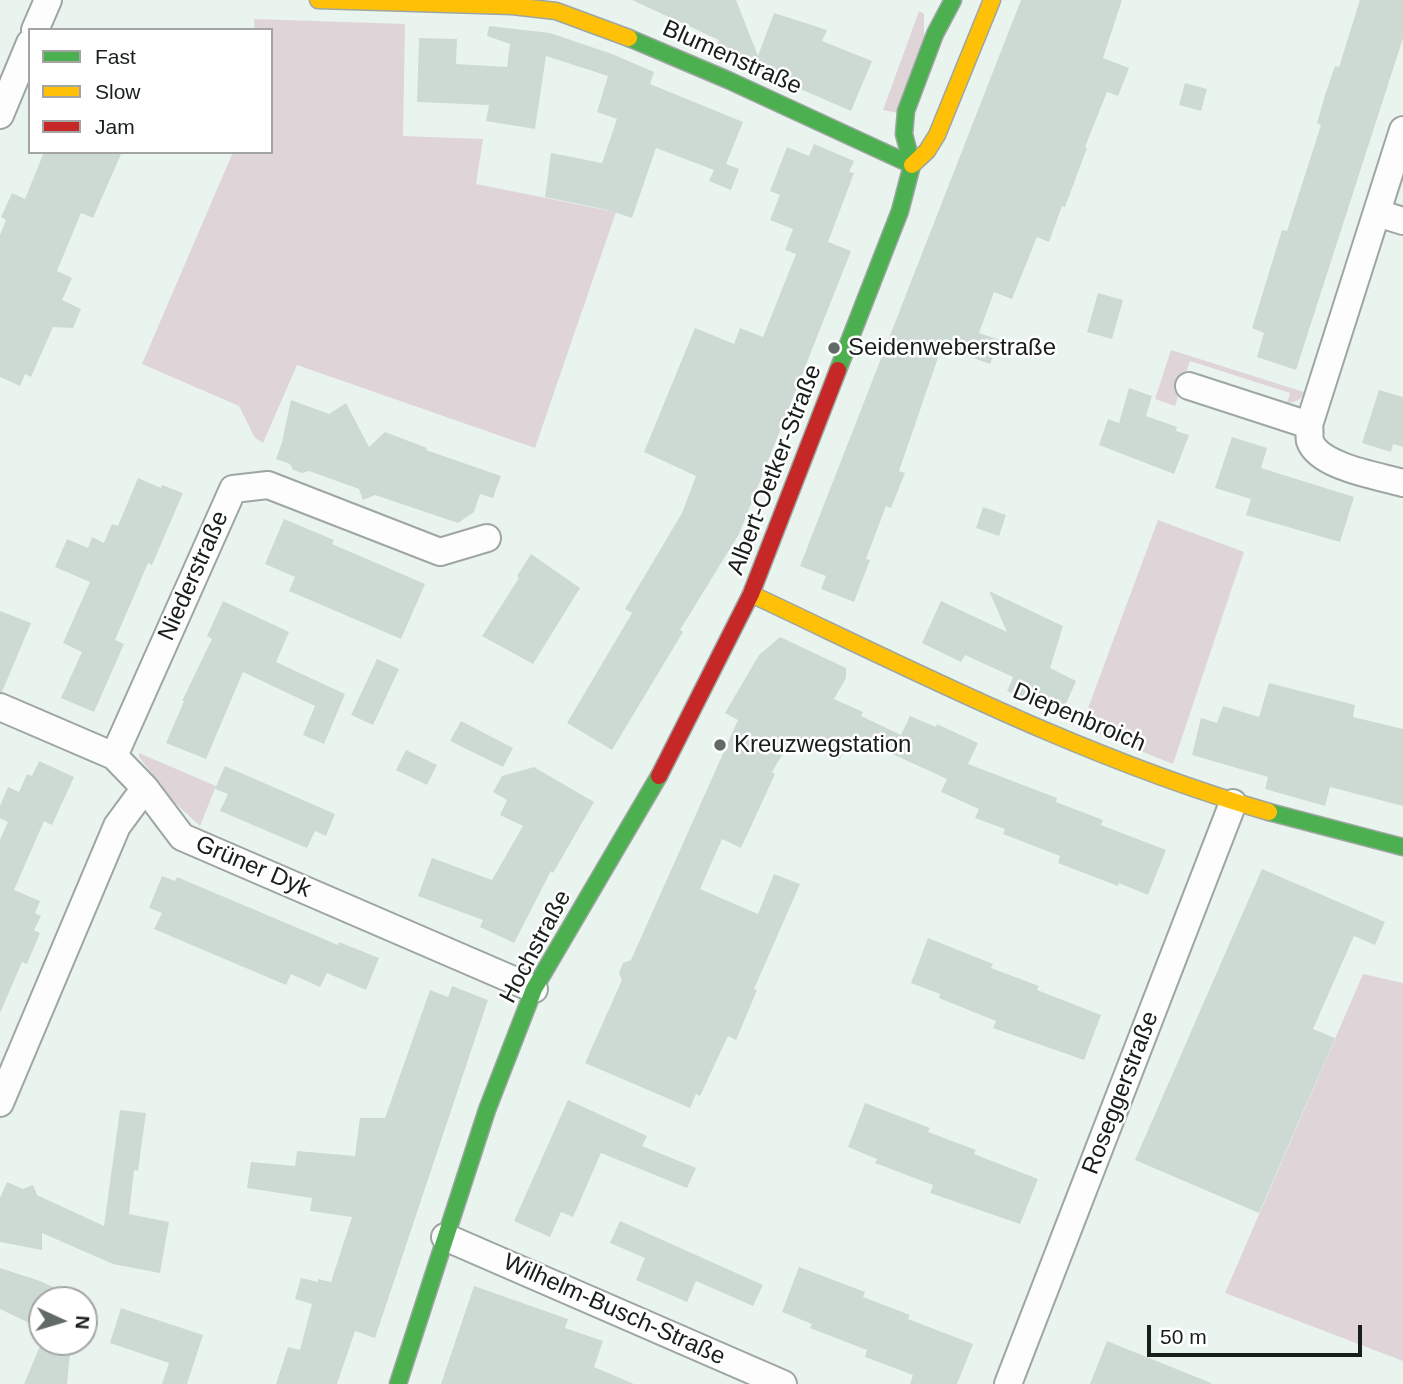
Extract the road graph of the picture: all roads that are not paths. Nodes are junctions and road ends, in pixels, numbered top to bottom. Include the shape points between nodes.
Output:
1 (48, 0) edge
2 (318, 0) edge
3 (953, 0) edge
4 (992, 0) edge
5 (36, 28) edge
6 (28, 48) edge
7 (0, 115) edge
8 (1403, 130) edge
9 (912, 165) junction
10 (1377, 213) junction
11 (1403, 221) edge
12 (1189, 386) dead end
13 (1310, 425) junction
14 (1403, 483) edge
15 (487, 538) dead end
16 (751, 594) junction
17 (0, 707) edge
18 (114, 756) junction
19 (145, 788) junction
20 (1233, 803) junction
21 (1403, 847) edge
22 (534, 989) junction
23 (0, 1103) edge
24 (445, 1237) junction
25 (398, 1384) edge
26 (783, 1384) edge
27 (1008, 1384) edge

1 - 5 street
2 - 9 street, Blumenstraße via 556,11 728,80
3 - 9 street, Albert-Oetker-Straße via 906,111 904,134
4 - 9 street, Albert-Oetker-Straße via 937,135
6 - 7 street
8 - 10 street
9 - 16 street, Albert-Oetker-Straße via 900,211
10 - 11 street
10 - 13 street
12 - 13 street
13 - 14 street via 1310,441 1330,462
15 - 18 street, Niederstraße via 440,552 268,485 233,489
16 - 20 street, Diepenbroich via 1084,746
16 - 22 street, Hochstraße via 648,797
17 - 18 street, Grüner Dyk
18 - 19 street, Grüner Dyk
19 - 22 street, Grüner Dyk via 182,837
19 - 23 street via 117,826
20 - 21 street, Diepenbroich
20 - 27 street, Roseggerstraße
22 - 24 street, Hochstraße
24 - 25 street, Hochstraße
24 - 26 street, Wilhelm-Busch-Straße

